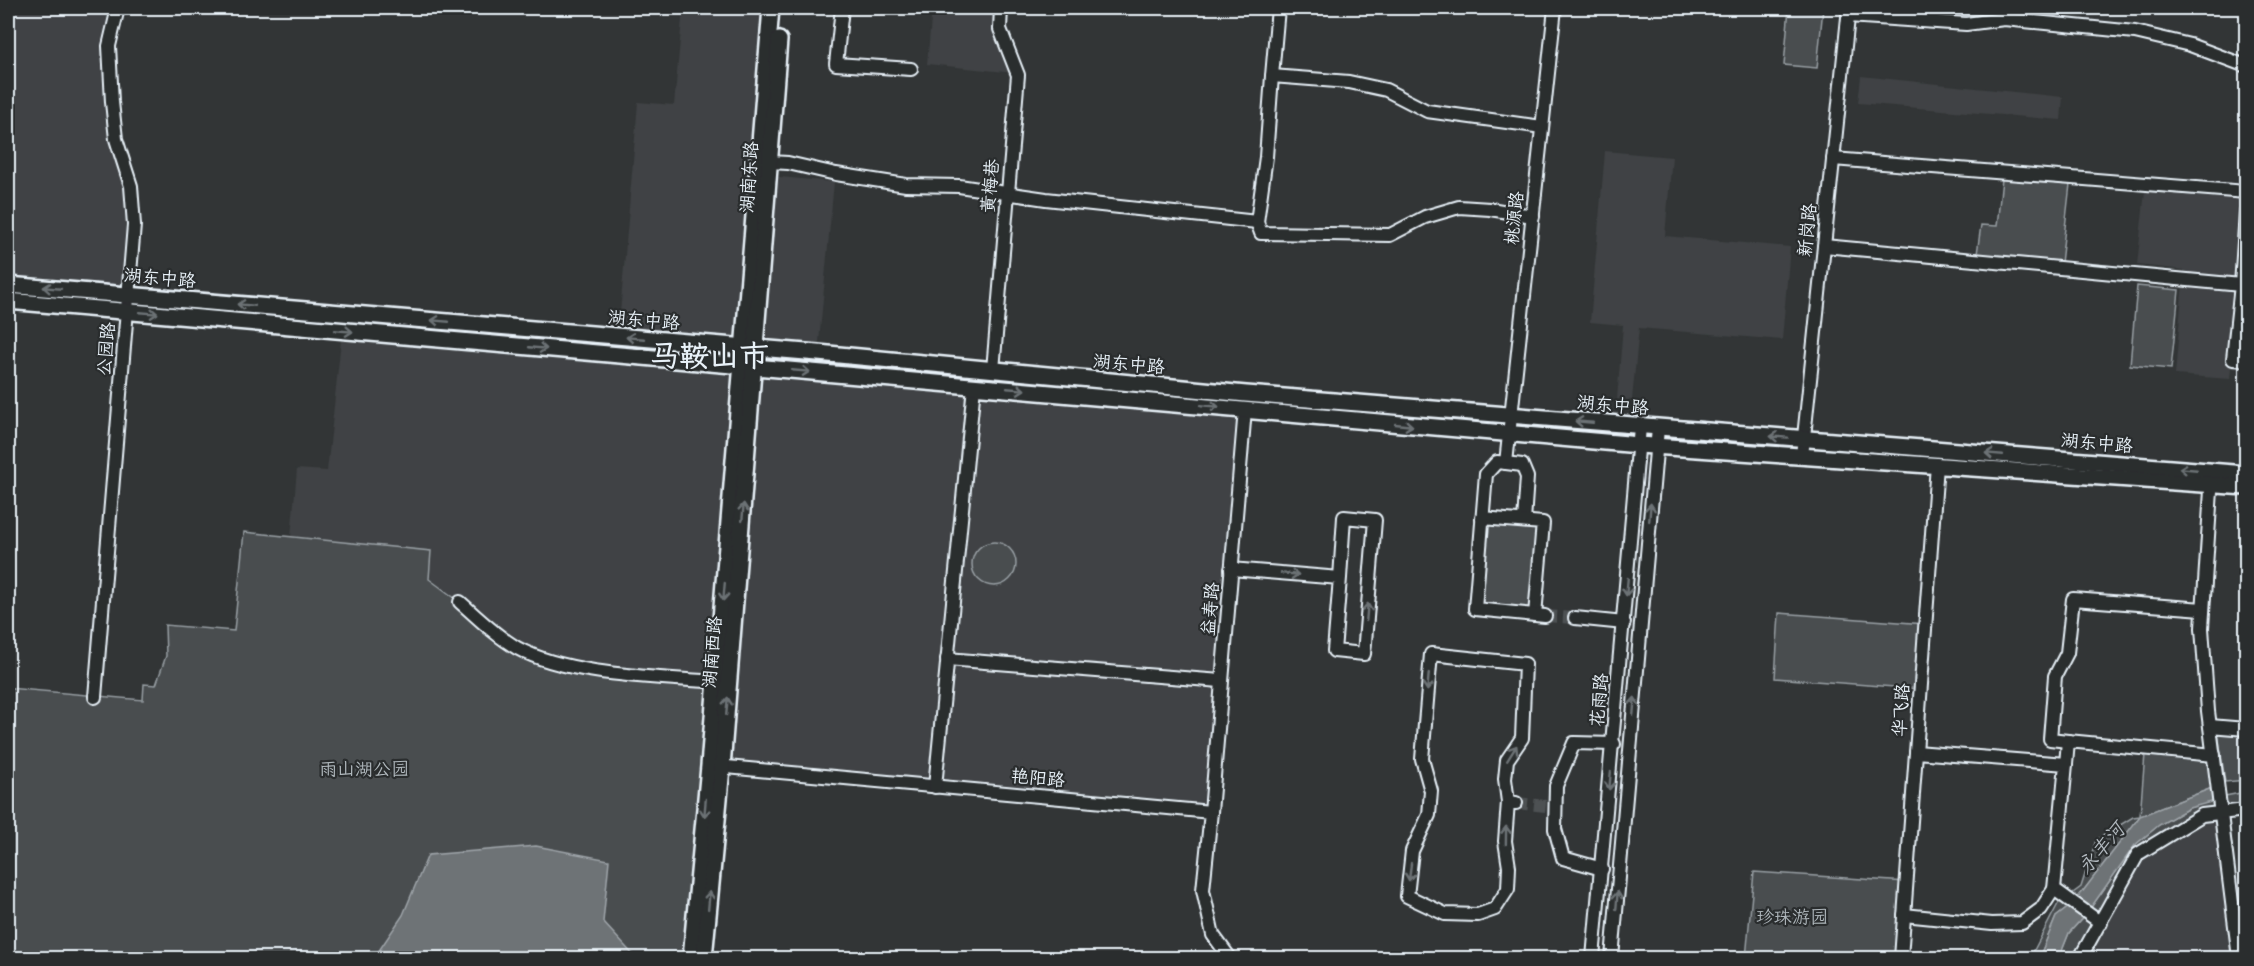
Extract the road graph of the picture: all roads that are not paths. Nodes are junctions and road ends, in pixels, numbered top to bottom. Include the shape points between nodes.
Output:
1 (118, 8) edge
2 (771, 8) edge
3 (781, 8) edge
4 (842, 8) edge
5 (1001, 8) edge
6 (1278, 8) edge
7 (1555, 8) edge
8 (1849, 12) edge
9 (2247, 66) edge
10 (911, 69) dead end
11 (1272, 76) junction
12 (1542, 127) junction
13 (1833, 159) junction
14 (770, 162) junction
15 (2247, 192) edge
16 (1008, 194) junction
17 (2247, 212) edge
18 (1533, 216) junction
19 (1257, 222) junction
20 (1824, 246) junction
21 (8, 285) edge
22 (2241, 285) junction
23 (128, 295) junction
24 (8, 301) edge
25 (127, 311) junction
26 (750, 348) junction
27 (2247, 360) edge
28 (748, 367) junction
29 (993, 370) junction
30 (974, 386) junction
31 (1245, 409) junction
32 (1511, 416) junction
33 (1640, 427) junction
34 (1658, 428) junction
35 (1509, 433) junction
36 (1804, 438) junction
37 (1639, 445) junction
38 (1656, 446) junction
39 (1802, 456) junction
40 (1506, 463) junction
41 (1937, 465) junction
42 (2247, 474) edge
43 (2212, 478) junction
44 (2247, 488) edge
45 (1482, 518) junction
46 (1524, 521) junction
47 (1231, 569) junction
48 (1340, 578) junction
49 (460, 602) dead end
50 (2203, 609) junction
51 (1575, 618) tunnel mouth
52 (1624, 622) junction
53 (947, 659) junction
54 (1221, 681) junction
55 (716, 682) junction
56 (95, 697) dead end
57 (2210, 726) junction
58 (2247, 729) edge
59 (2050, 739) junction
60 (2068, 741) junction
61 (1614, 744) junction
62 (1916, 752) junction
63 (2214, 755) junction
64 (2049, 762) junction
65 (2066, 764) junction
66 (716, 766) junction
67 (935, 787) junction
68 (1512, 802) joint
69 (2247, 810) edge
70 (1211, 812) junction
71 (2222, 813) junction
72 (1602, 869) junction
73 (2054, 889) junction
74 (1904, 915) junction
75 (2101, 923) junction
76 (691, 958) edge
77 (704, 958) edge
78 (1230, 958) edge
79 (1593, 958) edge
80 (1612, 958) edge
81 (1901, 958) edge
82 (2080, 958) edge
83 (2240, 958) edge

1 - 23 street, 公园路 via 109,46 116,139 131,186 134,225
2 - 26 main road
3 - 14 main road, 湖南东路
4 - 10 street via 836,64
5 - 16 street, 黄梅巷 via 1000,29 1018,75
6 - 11 street
7 - 12 street, 桃源路
8 - 9 street via 1966,24 2004,19 2135,32 2190,45
8 - 13 street, 新岗路
11 - 12 street via 1349,82 1386,90 1427,111
11 - 19 street
12 - 18 street, 桃源路
13 - 15 street
13 - 20 street, 新岗路
14 - 16 street via 906,184 959,186
14 - 26 main road, 湖南东路
16 - 19 street
16 - 29 street, 黄梅巷
17 - 22 street
18 - 19 street via 1458,207 1425,217 1390,235 1348,236 1261,233
18 - 32 street, 桃源路
20 - 22 street
20 - 36 street, 新岗路
23 -> 21 main road, 湖东中路
22 - 27 street via 2233,359
23 - 25 street, 公园路
26 -> 23 main road, 湖东中路
24 - 25 main road, 湖东中路
25 -> 28 main road, 湖东中路
25 - 56 street, 公园路
26 - 28 main road
26 - 29 main road, 湖东中路
28 -> 30 main road, 湖东中路
28 -> 55 main road, 湖南西路
66 -> 28 main road, 湖南西路
29 - 32 main road, 湖东中路
30 -> 31 main road, 湖东中路
30 - 53 street
31 -> 35 main road, 湖东中路
31 - 47 street, 益寿路
33 -> 32 main road, 湖东中路
32 - 35 street, 桃源路
33 - 34 main road, 湖东中路
33 - 37 street, 花雨路
36 -> 34 main road, 湖东中路
34 - 38 street
35 - 37 main road, 湖东中路
35 - 40 street, 桃源路
36 - 39 street, 新岗路
43 -> 36 main road, 湖东中路
37 - 38 main road, 湖东中路
37 -> 52 street, 花雨路
38 - 39 main road, 湖东中路
80 -> 38 street
39 - 41 main road, 湖东中路
40 - 45 street via 1497,462 1486,474
40 - 46 street via 1522,465 1527,477
41 - 43 main road, 湖东中路
41 - 62 street, 华飞路
42 - 43 main road, 湖东中路
43 - 44 main road, 湖东中路
43 - 50 street
45 - 46 street
45 - 46 street via 1475,609 1540,615 1543,523
47 -> 48 street
47 - 54 street, 益寿路
48 -> 48 street via 1334,651 1364,654 1375,520 1344,517
49 - 55 street via 516,647 546,661 611,673
50 - 57 street
50 - 59 street via 2073,599 2067,653 2055,676
51 - 52 street
52 - 61 street, 花雨路
53 - 54 street
53 - 67 street
54 - 70 street, 益寿路
55 - 66 main road, 湖南西路
57 - 58 street
57 - 63 street
59 - 60 street
59 - 64 street
60 - 63 street
60 - 65 street
61 -> 72 street, 花雨路
61 - 72 street via 1574,743 1551,806 1563,858
62 - 64 street
62 - 74 street, 华飞路
63 - 71 street
64 - 65 street
65 - 73 street
66 - 67 street, 艳阳路
66 -> 76 main road, 湖南西路
77 -> 66 main road, 湖南西路
67 - 70 street, 艳阳路
68 -> 68 street via 1505,779 1507,760 1522,738 1525,664 1431,654 1422,759 1431,790 1429,815 1412,851 1407,896 1445,914 1478,915 1495,909 1508,889 1505,841
69 - 71 street
70 - 78 street via 1203,890 1213,935
71 - 75 street via 2202,815 2138,854
71 - 83 street
72 - 79 street, 花雨路
73 - 74 street via 2041,909 2022,923 1992,924
73 - 75 street
74 - 81 street, 华飞路
75 - 82 street

